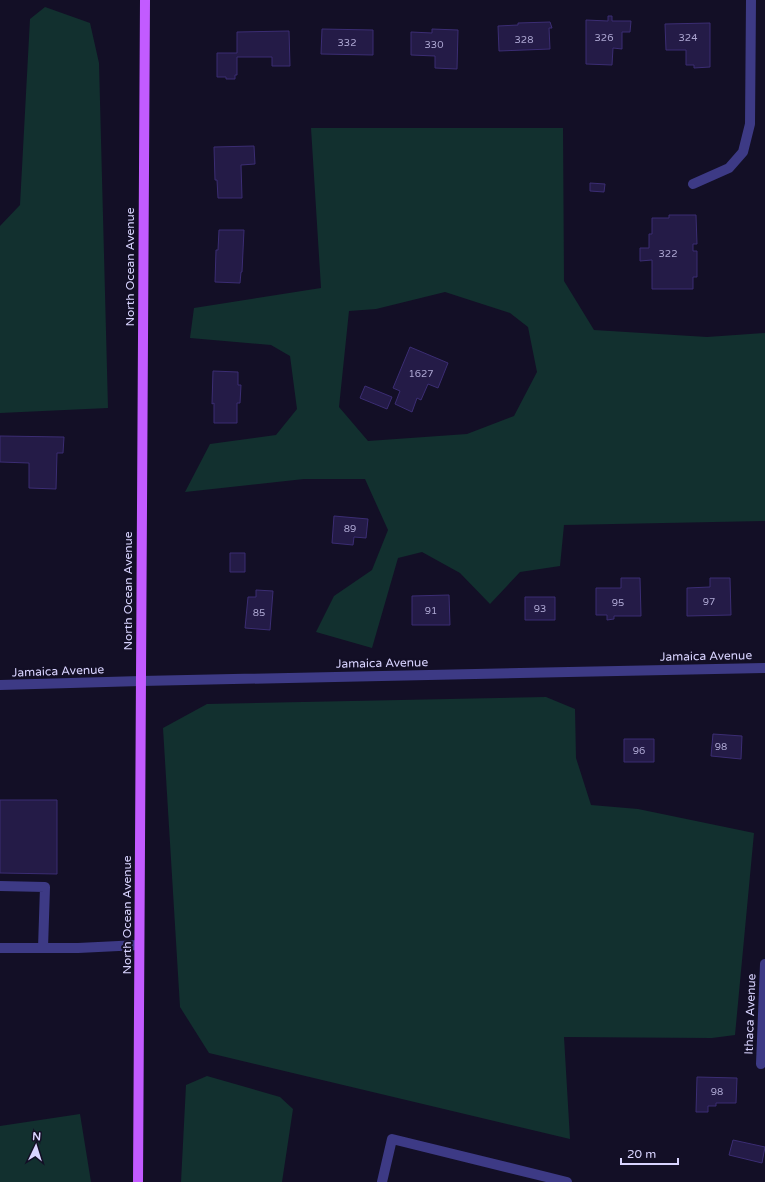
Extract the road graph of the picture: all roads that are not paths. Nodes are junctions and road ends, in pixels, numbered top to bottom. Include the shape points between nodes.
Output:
1 (145, 0) edge
2 (751, 0) edge
3 (693, 184) dead end
4 (765, 668) edge
5 (141, 681) junction
6 (0, 685) edge
7 (0, 886) edge
8 (139, 944) junction
9 (0, 948) edge
10 (43, 948) junction
11 (765, 964) edge
12 (761, 1064) dead end
13 (138, 1182) edge
14 (382, 1182) edge
15 (567, 1182) edge

1 - 5 main road, North Ocean Avenue
2 - 3 street via 750,124 743,152 729,168
4 - 5 street, Jamaica Avenue
5 - 6 street, Jamaica Avenue
5 - 8 main road, North Ocean Avenue
7 - 10 street via 45,887
8 - 10 street
8 - 13 main road, North Ocean Avenue
9 - 10 street
11 - 12 street, Ithaca Avenue
14 - 15 street via 392,1139

